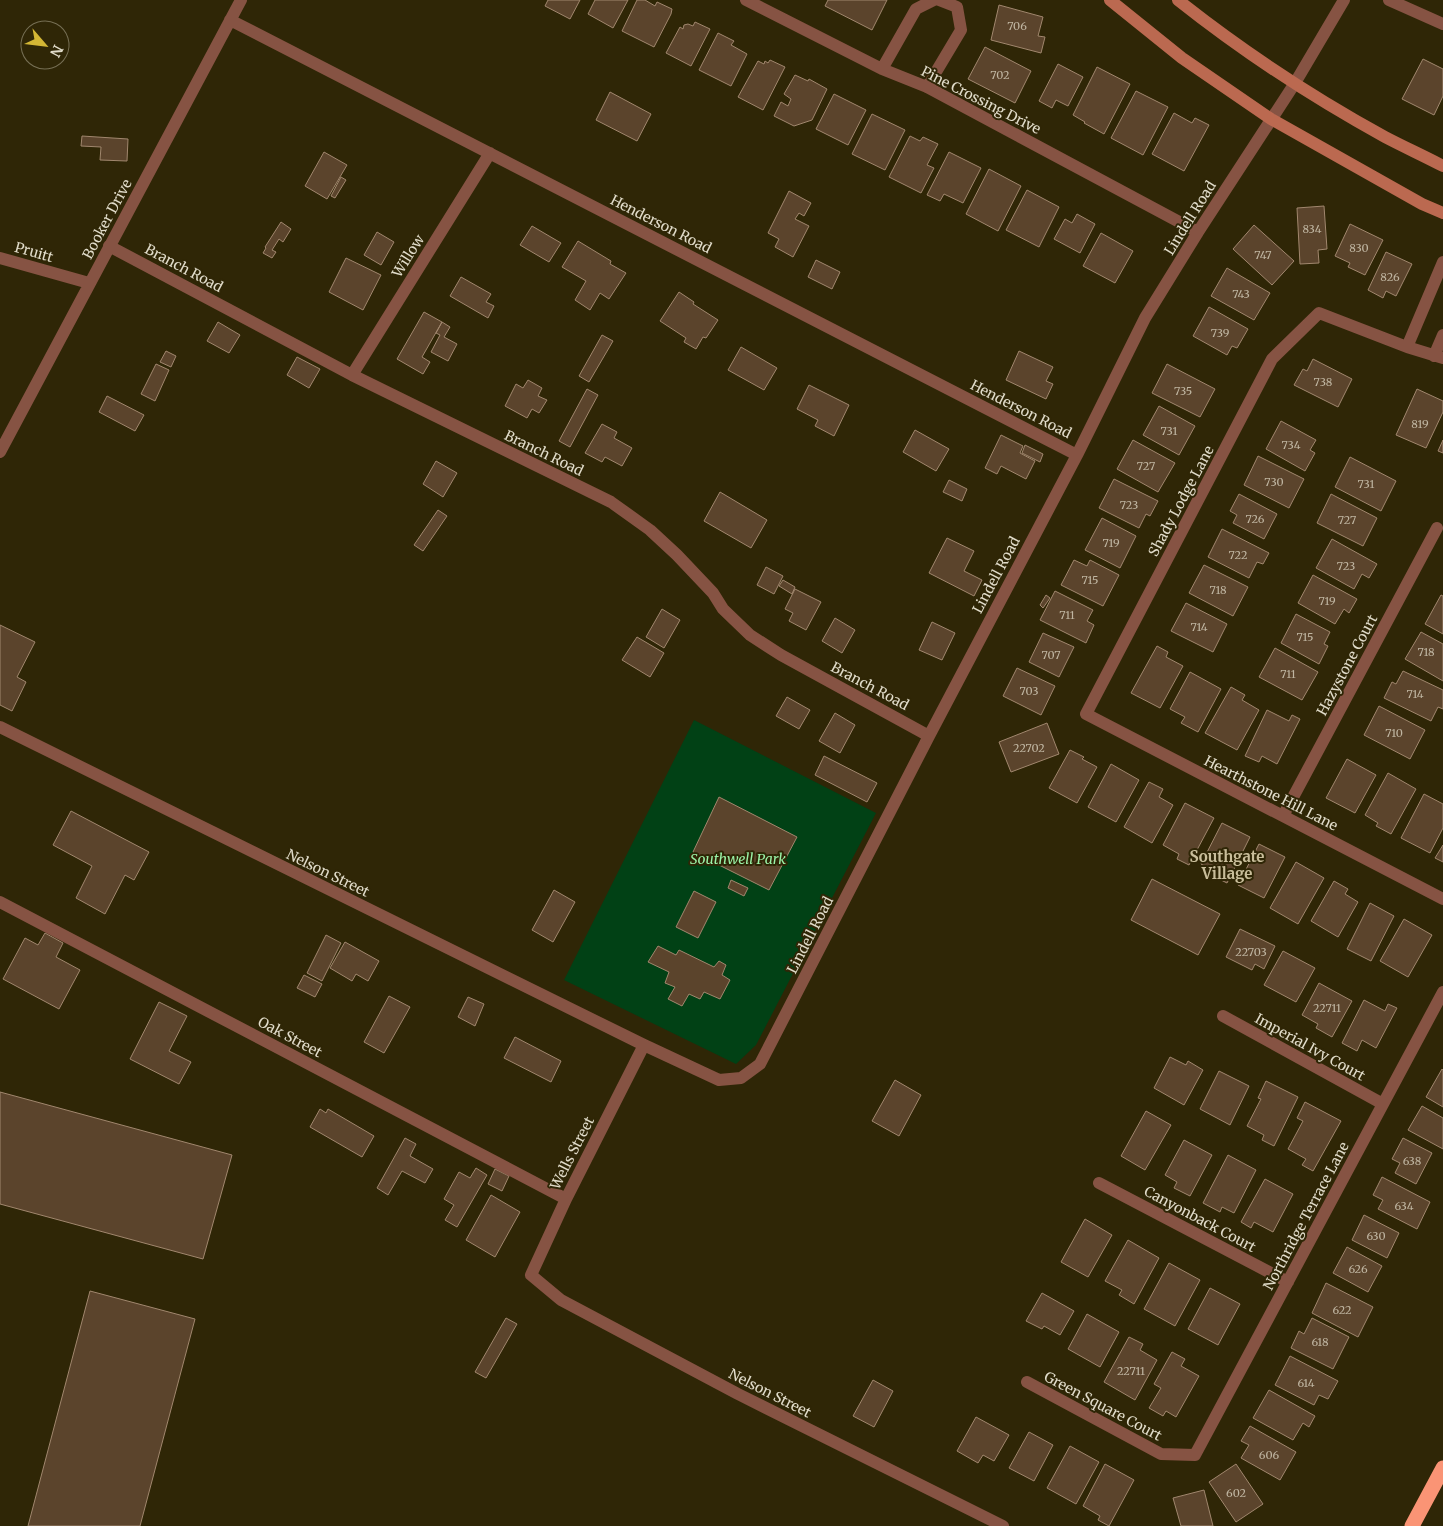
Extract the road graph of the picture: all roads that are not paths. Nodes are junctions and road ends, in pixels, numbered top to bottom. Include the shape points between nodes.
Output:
1 (241, 0) edge
2 (746, 0) edge
3 (934, 0) edge
4 (939, 0) edge
5 (1110, 0) edge
6 (1178, 0) edge
7 (1344, 0) edge
8 (1389, 0) edge
9 (230, 20) junction
10 (1443, 24) edge
11 (882, 69) junction
12 (1295, 83) junction
13 (927, 87) junction
14 (1270, 119) junction
15 (490, 153) junction
16 (1443, 166) edge
17 (1443, 213) edge
18 (1198, 232) junction
19 (110, 246) junction
20 (0, 258) edge
21 (1443, 262) edge
22 (89, 283) junction
23 (1443, 335) edge
24 (1407, 347) junction
25 (1439, 357) edge
26 (352, 375) junction
27 (0, 452) edge
28 (1077, 455) junction
29 (1437, 528) dead end
30 (1086, 714) joint
31 (0, 727) edge
32 (929, 736) junction
33 (1283, 816) junction
34 (1443, 898) edge
35 (0, 902) edge
36 (1443, 992) edge
37 (1223, 1016) dead end
38 (644, 1045) junction
39 (1383, 1104) junction
40 (1099, 1183) dead end
41 (566, 1199) junction
42 (531, 1275) joint
43 (1288, 1282) junction
44 (1027, 1382) dead end
45 (1196, 1455) joint
46 (1443, 1468) edge
47 (1002, 1526) edge
48 (1412, 1526) edge

1 - 9 street, Booker Drive
2 - 11 street, Pine Crossing Drive
3 - 11 street via 916,9
4 - 13 street via 957,7 961,30
5 - 14 main road via 1182,58
6 - 12 main road
7 - 12 street, Lindell Road
8 - 10 street
9 - 15 street, Henderson Road
9 - 19 street, Booker Drive
11 - 13 street, Pine Crossing Drive
12 - 14 street, Lindell Road
12 - 16 main road via 1386,138
13 - 18 street, Pine Crossing Drive
14 - 17 main road
14 - 18 street, Lindell Road
15 - 26 street, Willow
15 - 28 street, Henderson Road
18 - 28 street, Lindell Road via 1146,318
19 - 22 street, Booker Drive
19 - 26 street, Branch Road
20 - 22 street, Pruitt
21 - 24 street
22 - 27 street, Booker Drive
23 - 25 street
24 - 25 street
24 - 30 street, Shady Lodge Lane via 1319,313 1272,359
26 - 32 street, Branch Road via 611,502 650,530 677,555 750,635
28 - 32 street, Lindell Road
29 - 33 street, Hazystone Court
30 - 33 street, Hearthstone Hill Lane
31 - 38 street, Nelson Street
32 - 38 street, Lindell Road via 760,1064 741,1078 719,1080
33 - 34 street, Hearthstone Hill Lane
35 - 41 street, Oak Street
36 - 39 street, Northridge Terrace Lane
37 - 39 street, Imperial Ivy Court
38 - 41 street, Wells Street
39 - 43 street, Northridge Terrace Lane
40 - 43 street, Canyonback Court
41 - 42 street, Wells Street
42 - 47 street, Nelson Street via 570,1305 738,1394
43 - 45 street, Northridge Terrace Lane
44 - 45 street, Green Square Court via 1161,1454
46 - 48 highway

